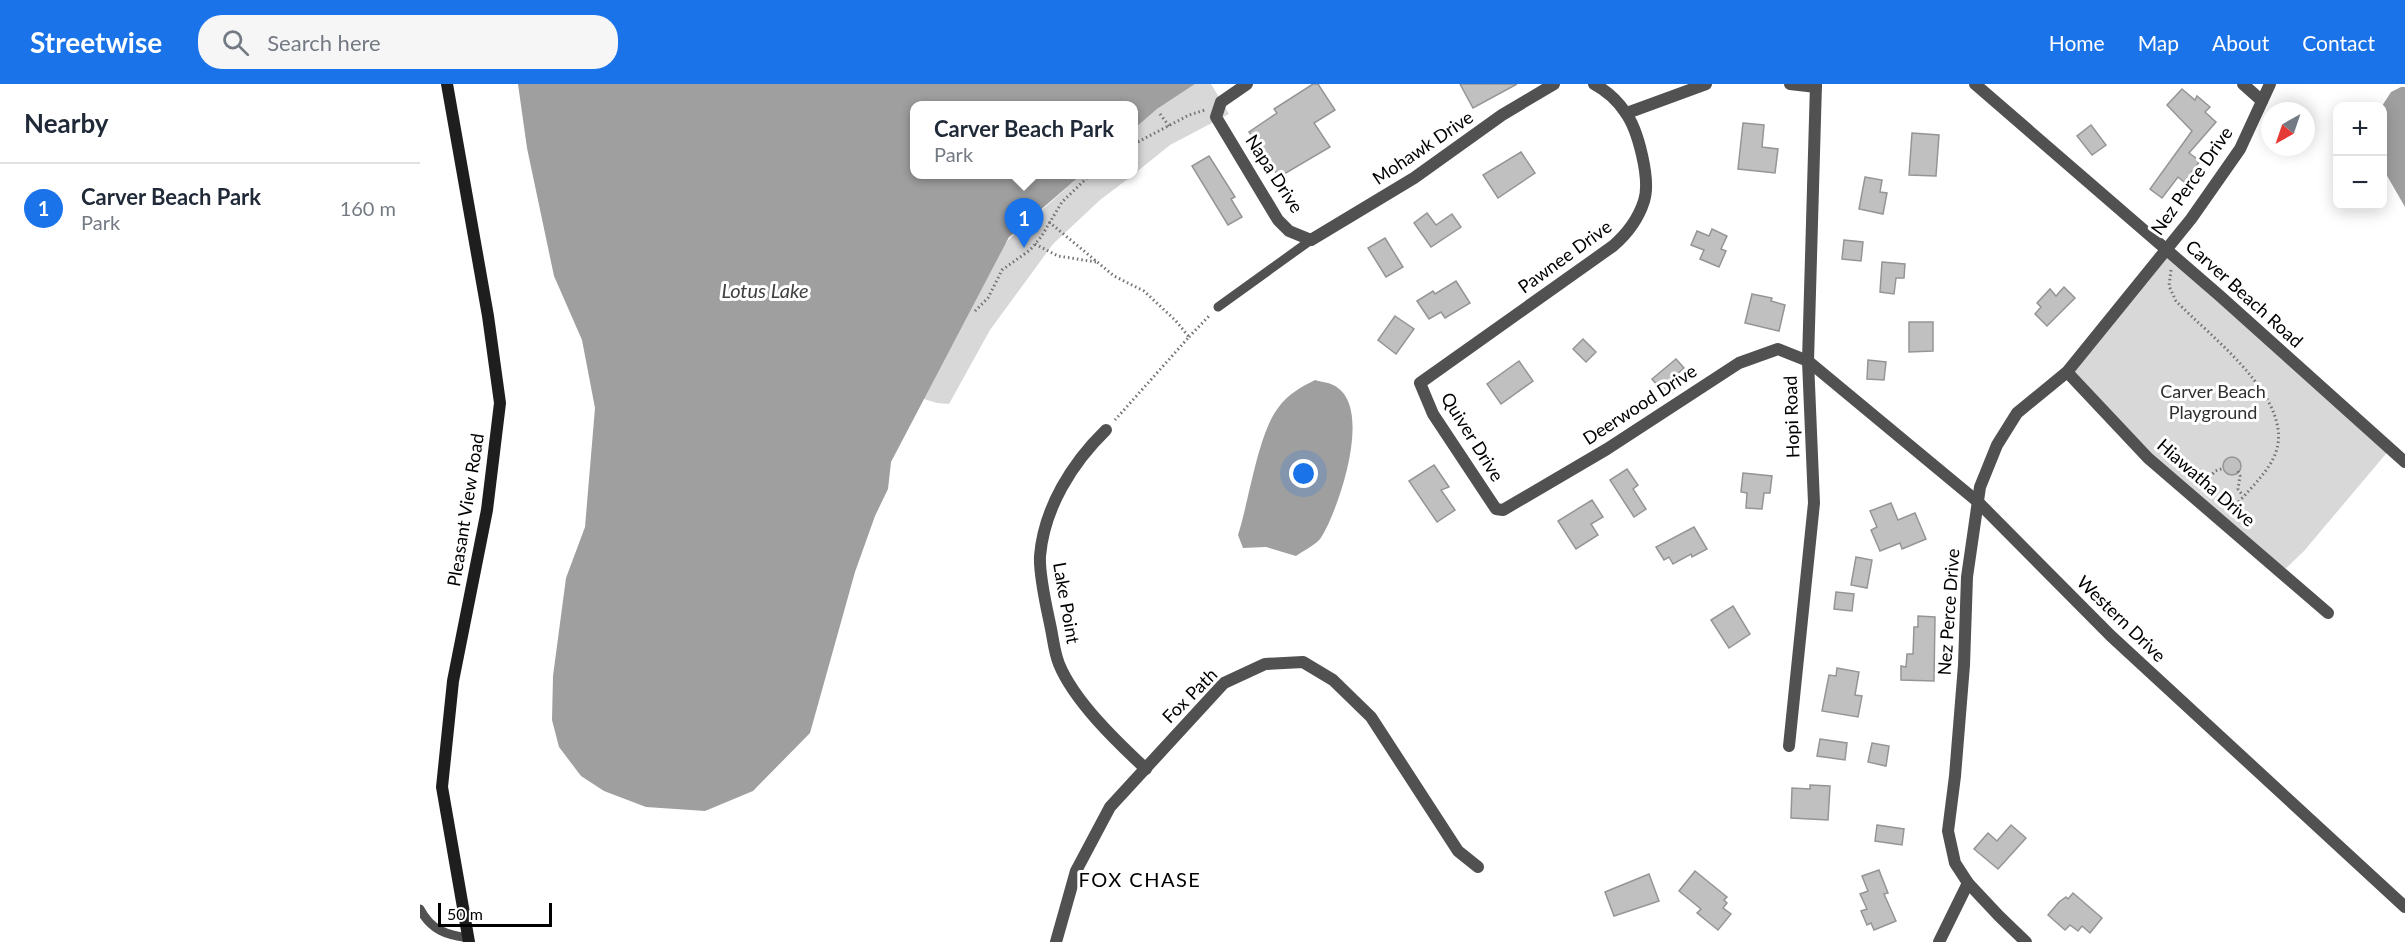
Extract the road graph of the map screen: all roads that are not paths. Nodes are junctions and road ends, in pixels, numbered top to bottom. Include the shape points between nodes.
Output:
1 (447, 84) edge
2 (1247, 84) edge
3 (1554, 84) edge
4 (1594, 84) edge
5 (1706, 84) edge
6 (1790, 84) edge
7 (1974, 84) edge
8 (2243, 84) edge
9 (2270, 84) edge
10 (1816, 86) edge
11 (2262, 101) junction
12 (1627, 113) junction
13 (1311, 240) junction
14 (2167, 250) junction
15 (1218, 307) road end
16 (1808, 361) junction
17 (2067, 372) junction
18 (1420, 383) joint
19 (1106, 430) road end
20 (2405, 462) edge
21 (1978, 502) junction
22 (1496, 509) joint
23 (2328, 613) dead end
24 (1789, 746) dead end
25 (1146, 769) junction
26 (1478, 867) dead end
27 (1968, 883) junction
28 (2405, 907) edge
29 (420, 909) edge
30 (469, 940) edge
31 (1056, 942) edge
32 (1939, 942) edge
33 (2026, 942) edge

1 - 30 street, Pleasant View Road via 489,316 500,403 487,510 453,681 442,787
2 - 13 street, Napa Drive via 1227,96 1217,113 1278,220 1289,231
3 - 13 street, Mohawk Drive via 1502,115 1414,178
4 - 12 street via 1608,92
5 - 12 street
6 - 10 street
7 - 14 street, Carver Beach Road
8 - 11 street
9 - 11 street, Nez Perce Drive
10 - 16 street, Hopi Road
11 - 14 street, Nez Perce Drive via 2240,149
12 - 18 street, Pawnee Drive via 1646,165 1645,199 1632,229
13 - 15 lane
14 - 17 street, Nez Perce Drive
14 - 20 street, Carver Beach Road
16 - 21 street, Western Drive
16 - 22 street, Deerwood Drive via 1778,349 1739,363 1503,510
16 - 24 street, Hopi Road via 1814,504
17 - 21 street, Nez Perce Drive via 2018,413 1997,445
17 - 23 street, Hiawatha Drive via 2148,458
18 - 22 street, Quiver Drive via 1433,414
19 - 25 street, Lake Point via 1087,449 1062,487 1047,518 1040,558 1059,664 1077,694 1114,740
21 - 27 street, Nez Perce Drive via 1967,577 1964,665 1948,831 1955,863
21 - 28 street, Western Drive via 2111,636
25 - 26 street, Fox Path via 1224,683 1265,664 1303,663 1333,680 1371,717 1458,851
25 - 31 street, Fox Path via 1110,807 1076,871
27 - 32 street
27 - 33 street, Nez Perce Drive
29 - 30 lane via 437,930

